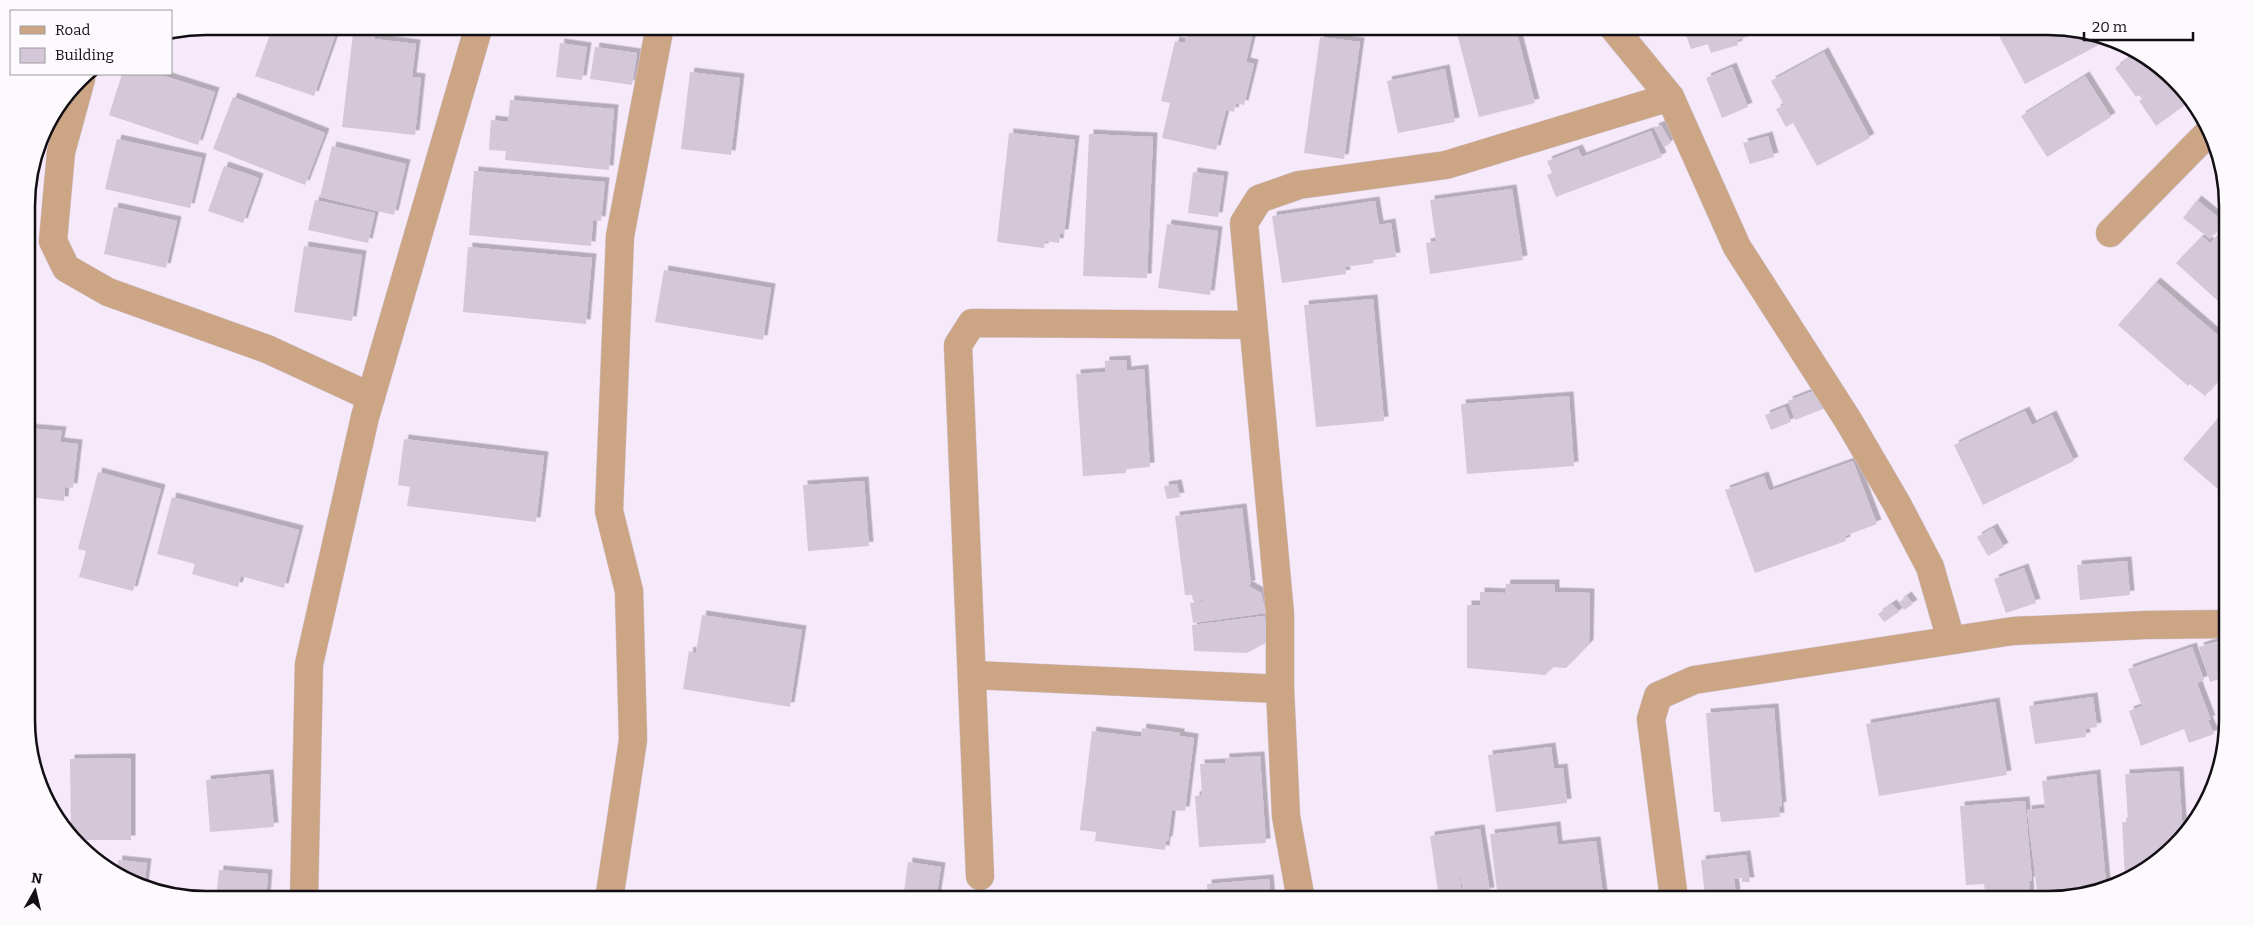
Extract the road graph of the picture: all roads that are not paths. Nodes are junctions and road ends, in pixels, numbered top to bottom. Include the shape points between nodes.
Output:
1 (476, 35) edge
2 (658, 35) edge
3 (1619, 35) edge
4 (77, 94) edge
5 (1670, 97) junction
6 (2204, 137) edge
7 (2110, 233) dead end
8 (1253, 325) junction
9 (371, 398) junction
10 (2219, 624) edge
11 (1951, 640) junction
12 (972, 676) junction
13 (1280, 689) junction
14 (980, 876) dead end
15 (304, 891) edge
16 (610, 891) edge
17 (1299, 891) edge
18 (1673, 891) edge

1 - 9 street
2 - 16 street via 620,236 609,511 630,591 633,740
3 - 5 street
4 - 9 street via 61,152 53,241 66,268 108,292 267,349
5 - 8 street via 1446,165 1299,186 1259,199 1244,223
5 - 11 street via 1737,247 1848,420 1902,512 1930,567
6 - 7 street
8 - 12 street via 972,323 958,345
8 - 13 street via 1280,614
9 - 15 street via 309,664
10 - 11 street via 2013,631
11 - 18 street via 1694,680 1658,696 1651,719
12 - 13 street
12 - 14 street
13 - 17 street via 1286,816

